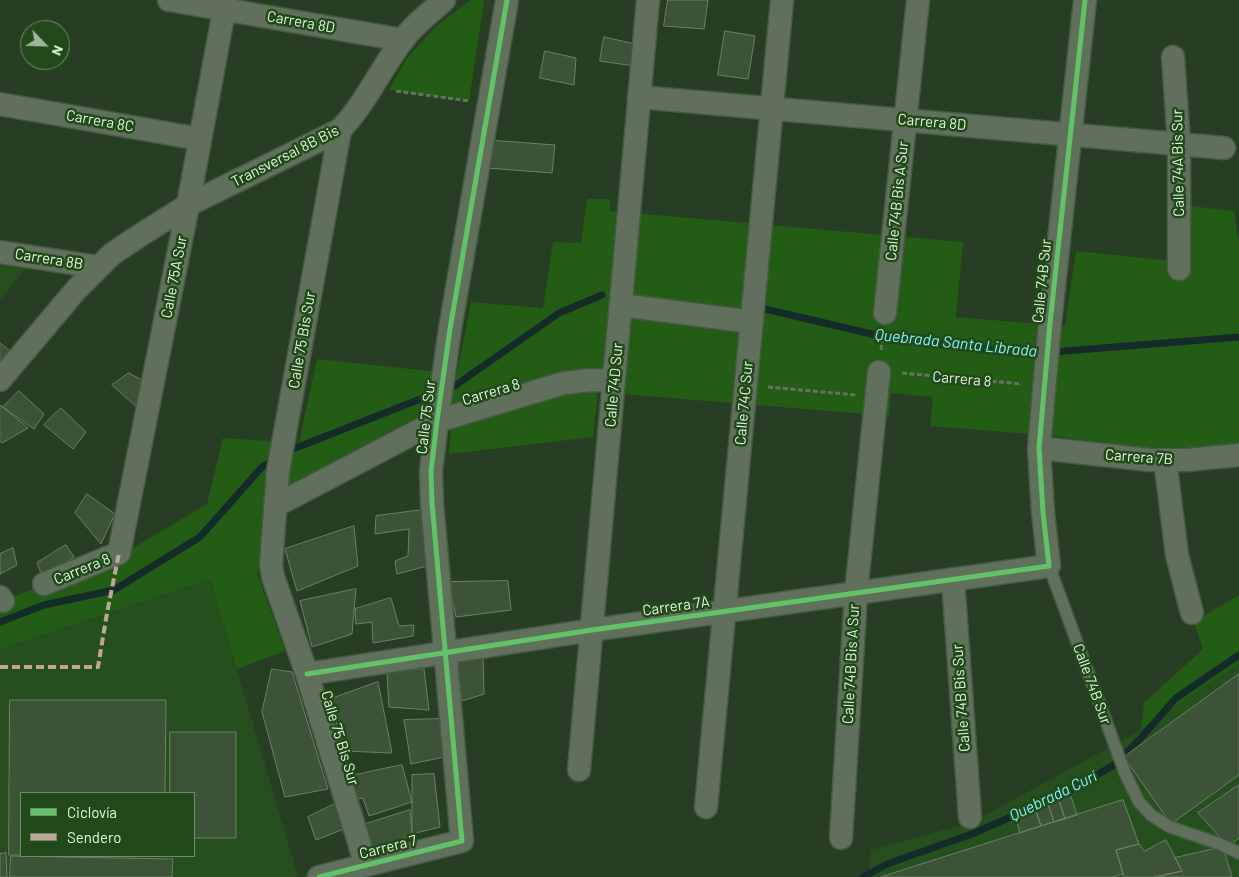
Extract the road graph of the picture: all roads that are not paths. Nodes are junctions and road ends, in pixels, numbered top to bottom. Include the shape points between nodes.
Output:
1 (169, 0) edge
2 (444, 0) edge
3 (507, 0) edge
4 (648, 0) edge
5 (782, 0) edge
6 (918, 0) edge
7 (1085, 0) edge
8 (225, 5) edge
9 (403, 40) junction
10 (1173, 57) dead end
11 (640, 97) junction
12 (0, 104) edge
13 (772, 108) junction
14 (905, 120) junction
15 (340, 130) junction
16 (1072, 134) junction
17 (200, 139) junction
18 (1179, 144) junction
19 (1224, 148) dead end
20 (188, 205) junction
21 (0, 252) edge
22 (98, 267) junction
23 (1179, 269) dead end
24 (621, 305) junction
25 (752, 322) junction
26 (884, 323) road end
27 (880, 362) road end
28 (0, 380) edge
29 (614, 381) junction
30 (438, 414) junction
31 (1039, 448) junction
32 (1239, 455) edge
33 (1165, 460) junction
34 (276, 506) junction
35 (119, 553) joint
36 (1049, 566) junction
37 (953, 579) junction
38 (44, 584) dead end
39 (856, 593) junction
40 (725, 611) junction
41 (1192, 613) dead end
42 (592, 630) junction
43 (445, 653) junction
44 (307, 674) junction
45 (579, 770) dead end
46 (706, 807) dead end
47 (970, 817) dead end
48 (841, 838) dead end
49 (462, 841) joint
50 (1239, 853) edge
51 (366, 865) junction
52 (319, 877) edge

1 - 8 street, Carrera 8D
2 - 9 street, Transversal 8B Bis
3 - 30 street, Calle 75 Sur
4 - 11 street, Calle 74D Sur
5 - 13 street, Calle 74C Sur
6 - 14 street, Calle 74B Bis A Sur
7 - 16 street, Calle 74B Sur
8 - 9 street, Carrera 8D
8 - 17 street, Calle 75A Sur
9 - 15 street, Transversal 8B Bis via 358,109
10 - 18 street, Calle 74A Bis Sur
11 - 13 street, Carrera 8D
11 - 24 street, Calle 74D Sur
12 - 17 street, Carrera 8C
13 - 14 street, Carrera 8D
13 - 25 street, Calle 74C Sur
14 - 16 street, Carrera 8D
14 - 26 street, Calle 74B Bis A Sur
15 - 20 street, Transversal 8B Bis
15 - 34 street, Calle 75 Bis Sur via 283,442
16 - 18 street, Carrera 8D
16 - 31 street, Calle 74B Sur
17 - 20 street, Calle 75A Sur
18 - 19 street, Carrera 8D
18 - 23 street, Calle 74A Bis Sur
20 - 22 street, Transversal 8B Bis via 112,254
20 - 35 street, Calle 75A Sur
21 - 22 street, Carrera 8B
22 - 28 street, Transversal 8B Bis
24 - 25 street
24 - 29 street, Calle 74D Sur
25 - 40 street, Calle 74C Sur
27 - 39 street, Calle 74B Bis A Sur
29 - 30 street, Carrera 8 via 564,383
29 - 42 street, Calle 74D Sur
30 - 34 street, Carrera 8
30 - 43 street, Calle 75 Sur via 431,471
31 - 33 street, Carrera 7B
31 - 36 street, Calle 74B Sur
32 - 33 street, Carrera 7B
33 - 41 street via 1177,555
34 - 44 street, Calle 75 Bis Sur via 271,565 273,577
35 - 38 street, Carrera 8
36 - 37 street, Carrera 7A
36 - 50 lane, Calle 74B Sur via 1125,773 1139,802 1151,815 1170,827
37 - 39 street, Carrera 7A
37 - 47 street, Calle 74B Bis Sur
39 - 40 street, Carrera 7A
39 - 48 street, Calle 74B Bis A Sur
40 - 42 street, Carrera 7A
40 - 46 street, Calle 74C Sur
42 - 43 street, Carrera 7A
42 - 45 street, Calle 74D Sur
43 - 44 street, Carrera 7A
43 - 49 street, Calle 75 Sur
44 - 51 street, Calle 75 Bis Sur
49 - 51 street, Carrera 7
51 - 52 street, Carrera 7

